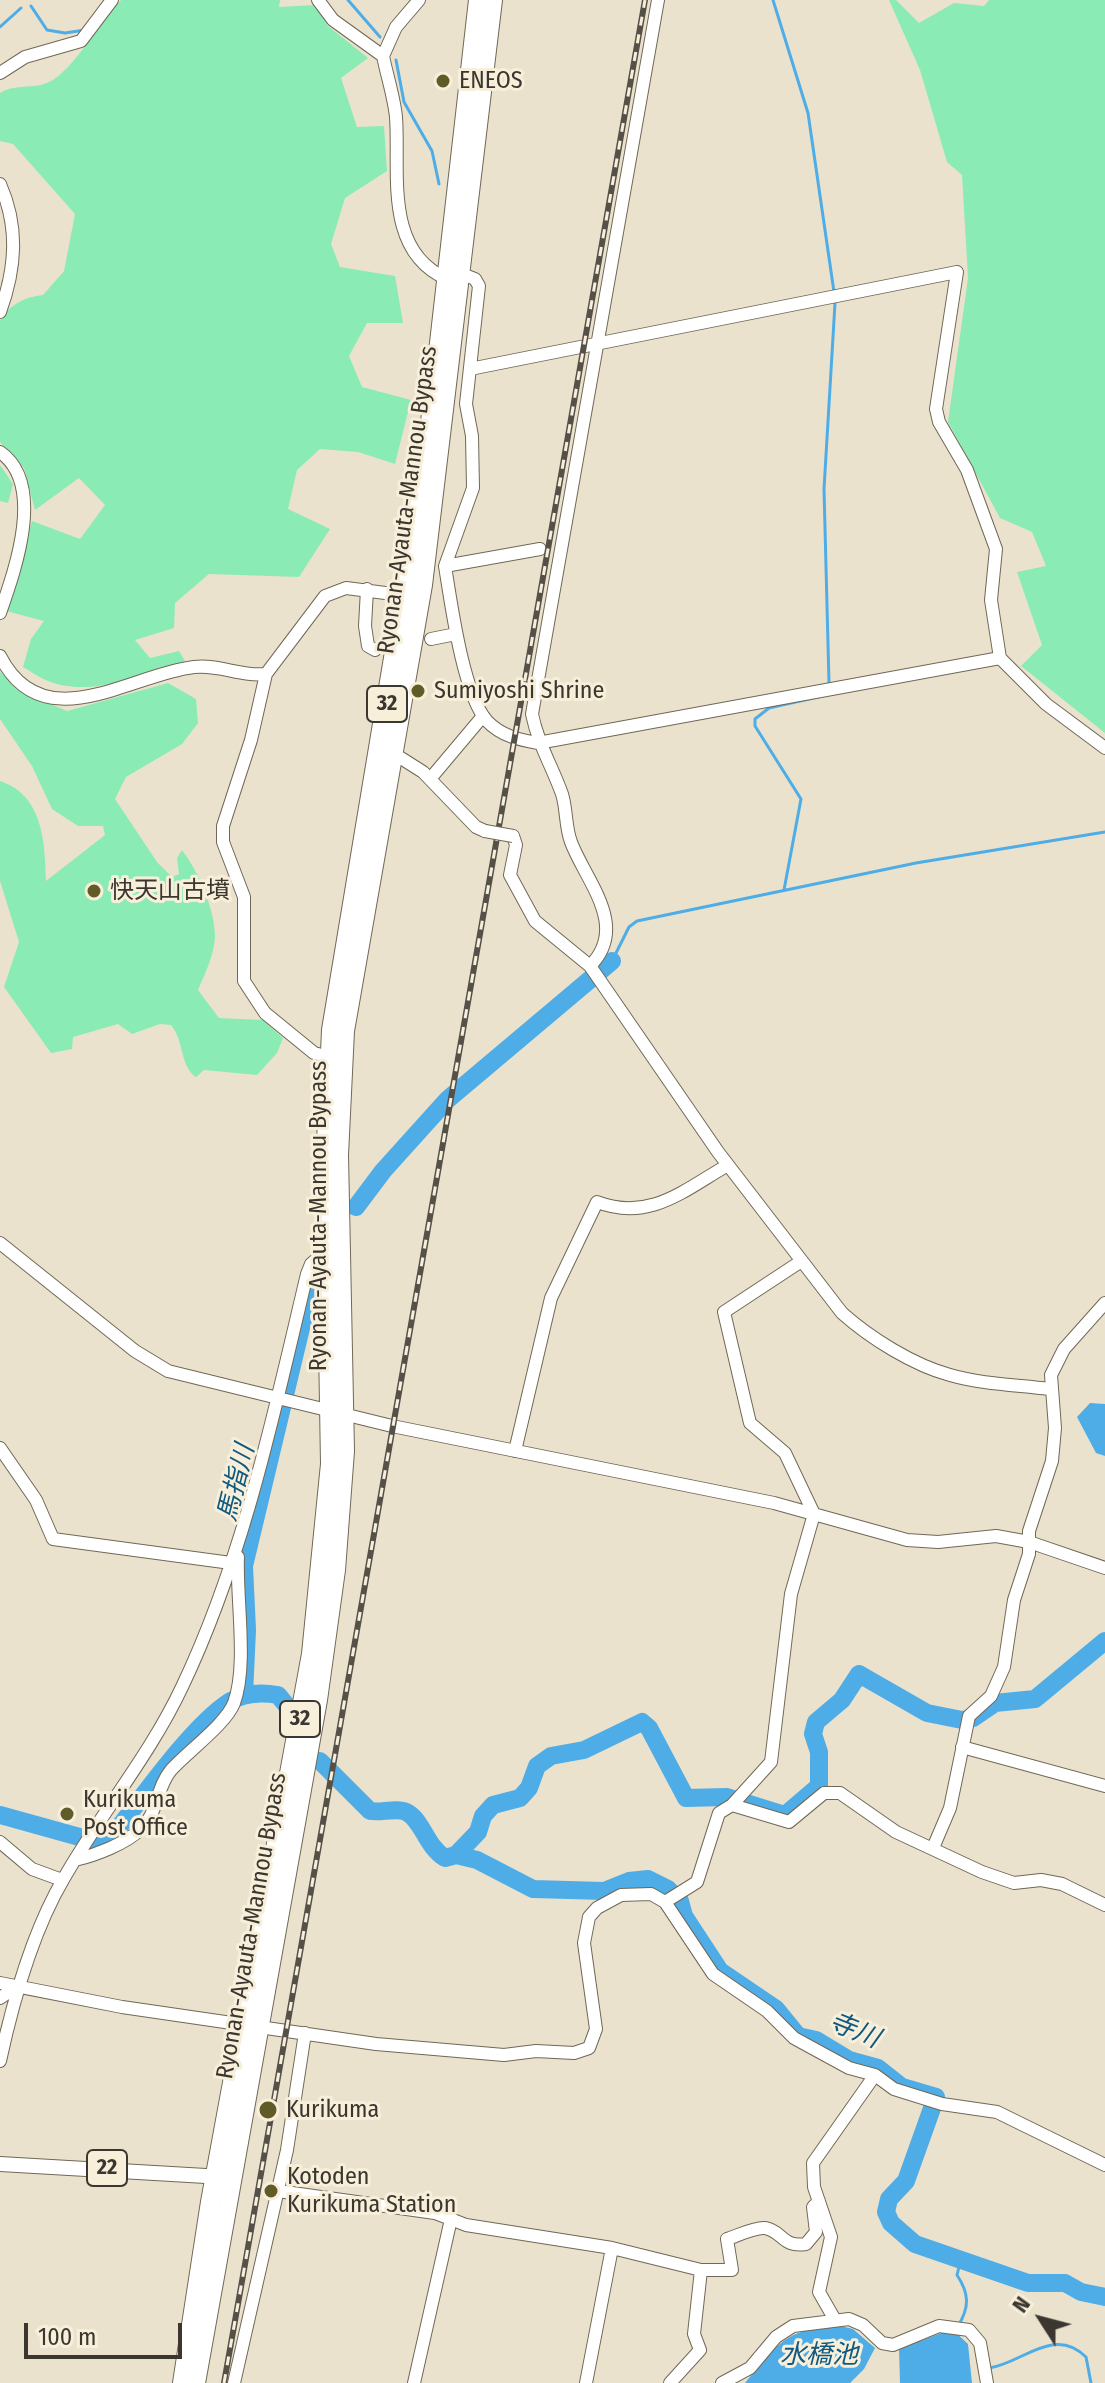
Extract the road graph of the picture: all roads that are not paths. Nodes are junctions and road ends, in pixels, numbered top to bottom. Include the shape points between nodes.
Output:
1 (112, 0) edge
2 (318, 0) edge
3 (419, 0) edge
4 (478, 0) edge
5 (493, 0) edge
6 (658, 0) edge
7 (383, 56) junction
8 (0, 73) edge
9 (0, 184) edge
10 (454, 277) junction
11 (0, 312) edge
12 (598, 346) junction
13 (470, 369) junction
14 (3, 459) edge
15 (540, 549) dead end
16 (445, 566) junction
17 (367, 589) junction
18 (413, 596) junction
19 (0, 613) edge
20 (456, 634) junction
21 (431, 639) dead end
22 (375, 650) dead end
23 (0, 656) edge
24 (1000, 658) junction
25 (266, 674) junction
26 (483, 716) junction
27 (538, 743) junction
28 (1105, 748) edge
29 (393, 753) junction
30 (430, 779) junction
31 (593, 971) junction
32 (336, 1059) junction
33 (728, 1165) junction
34 (0, 1243) edge
35 (326, 1251) junction
36 (800, 1262) junction
37 (1105, 1303) edge
38 (1049, 1389) junction
39 (282, 1398) junction
40 (337, 1412) junction
41 (0, 1448) edge
42 (515, 1451) junction
43 (814, 1514) junction
44 (1029, 1542) junction
45 (238, 1543) junction
46 (231, 1563) junction
47 (1105, 1568) edge
48 (962, 1747) junction
49 (1105, 1786) edge
50 (735, 1800) junction
51 (0, 1842) edge
52 (933, 1848) junction
53 (75, 1860) junction
54 (62, 1880) junction
55 (672, 1898) junction
56 (1105, 1905) edge
57 (0, 1983) edge
58 (17, 1989) junction
59 (0, 1998) edge
60 (251, 2026) junction
61 (305, 2033) junction
62 (0, 2061) edge
63 (875, 2075) junction
64 (0, 2164) edge
65 (1105, 2165) edge
66 (223, 2177) junction
67 (278, 2191) junction
68 (819, 2201) junction
69 (451, 2219) junction
70 (612, 2248) junction
71 (701, 2270) junction
72 (835, 2320) junction
73 (750, 2368) junction
74 (182, 2383) edge
75 (196, 2383) edge
76 (234, 2383) edge
77 (414, 2383) edge
78 (586, 2383) edge
79 (670, 2383) edge
80 (722, 2383) edge
81 (737, 2383) edge
82 (987, 2383) edge

1 - 8 street via 81,41 25,57
2 - 7 street via 333,20
3 - 7 street via 396,27
4 - 10 highway, Ryonan-Ayauta-Mannou Bypass / 32
5 - 10 highway, Ryonan-Ayauta-Mannou Bypass / 32
6 - 12 street
7 - 10 street via 396,117 394,174 401,221 423,261
9 - 11 street via 15,245
10 - 13 street via 475,279 479,286
10 - 18 highway, Ryonan-Ayauta-Mannou Bypass / 32
12 - 13 street
12 - 24 street via 957,272 936,409 967,470 996,549 991,600
12 - 27 street via 532,714
13 - 16 street via 466,404 473,488
14 - 19 street via 18,472 25,519
15 - 16 street
16 - 20 street
17 - 18 street
17 - 22 street via 365,626 368,646
17 - 25 street via 346,588 325,596
18 - 29 highway, Ryonan-Ayauta-Mannou Bypass / 32
18 - 32 highway, Ryonan-Ayauta-Mannou Bypass / 32 via 340,970
20 - 21 street
20 - 26 street
23 - 25 street via 30,689 79,699 111,694 190,667
24 - 27 street
24 - 28 street via 1046,704
25 - 32 street via 223,826 223,842 244,897 244,981 265,1013 314,1053
26 - 27 street via 515,739
26 - 30 street
27 - 31 street via 563,799 572,845 596,887 606,918
29 - 30 street
29 - 32 highway, Ryonan-Ayauta-Mannou Bypass / 32
30 - 31 street, bridge via 476,827 513,836 513,885 535,921
31 - 33 street
32 - 35 highway, Ryonan-Ayauta-Mannou Bypass / 32 via 325,1165
32 - 40 highway, Ryonan-Ayauta-Mannou Bypass / 32
33 - 36 street
33 - 42 street via 650,1209 597,1202 551,1298
34 - 39 street via 168,1371
35 - 39 street via 307,1274
35 - 40 highway, Ryonan-Ayauta-Mannou Bypass / 32
36 - 38 street via 855,1325 930,1367 952,1376
36 - 43 street via 724,1312 723,1318 737,1353 750,1423 785,1453
37 - 38 street via 1055,1362
38 - 44 street via 1055,1428 1052,1461
39 - 40 street
39 - 45 street
40 - 42 street
40 - 60 highway, Ryonan-Ayauta-Mannou Bypass / 32 via 339,1540 328,1638
41 - 46 street via 36,1500 53,1539
42 - 43 street
43 - 44 street via 922,1542 996,1536
43 - 50 street via 791,1594 771,1762
44 - 47 street
44 - 48 street via 999,1684 968,1719
45 - 46 street
45 - 53 street via 242,1623 235,1700 170,1772 140,1831
46 - 53 street via 182,1688
48 - 49 street
48 - 52 street via 950,1808
50 - 52 street via 789,1822 824,1793 840,1793 896,1832
50 - 55 street via 719,1813 697,1882
51 - 54 street via 32,1869
52 - 56 street via 1014,1883 1062,1884
53 - 54 street
54 - 58 street
55 - 61 street via 621,1895 589,1917 584,1943 596,2029 594,2041 583,2052 504,2055
55 - 63 street via 723,1984 767,2011 794,2038 849,2068
57 - 58 street
58 - 59 street
58 - 60 street
58 - 62 street
60 - 61 street
60 - 66 highway, Ryonan-Ayauta-Mannou Bypass / 32
61 - 67 street
63 - 65 street via 894,2089 934,2102 997,2112
63 - 68 street via 816,2154 812,2177
64 - 66 main road, 22
66 - 74 highway, Ryonan-Ayauta-Mannou Bypass / 32
66 - 75 highway, Ryonan-Ayauta-Mannou Bypass / 32
67 - 69 street
67 - 76 street
68 - 71 street via 813,2207 816,2232 806,2244 787,2244 760,2228 727,2239 732,2270
68 - 72 street via 831,2237 819,2292
69 - 70 street
69 - 77 street
70 - 71 street
70 - 78 street
71 - 79 street via 694,2334 700,2350
72 - 73 street via 784,2330
72 - 82 street via 856,2321 882,2343 893,2345 939,2326 959,2327 980,2343
73 - 80 street
73 - 81 street

